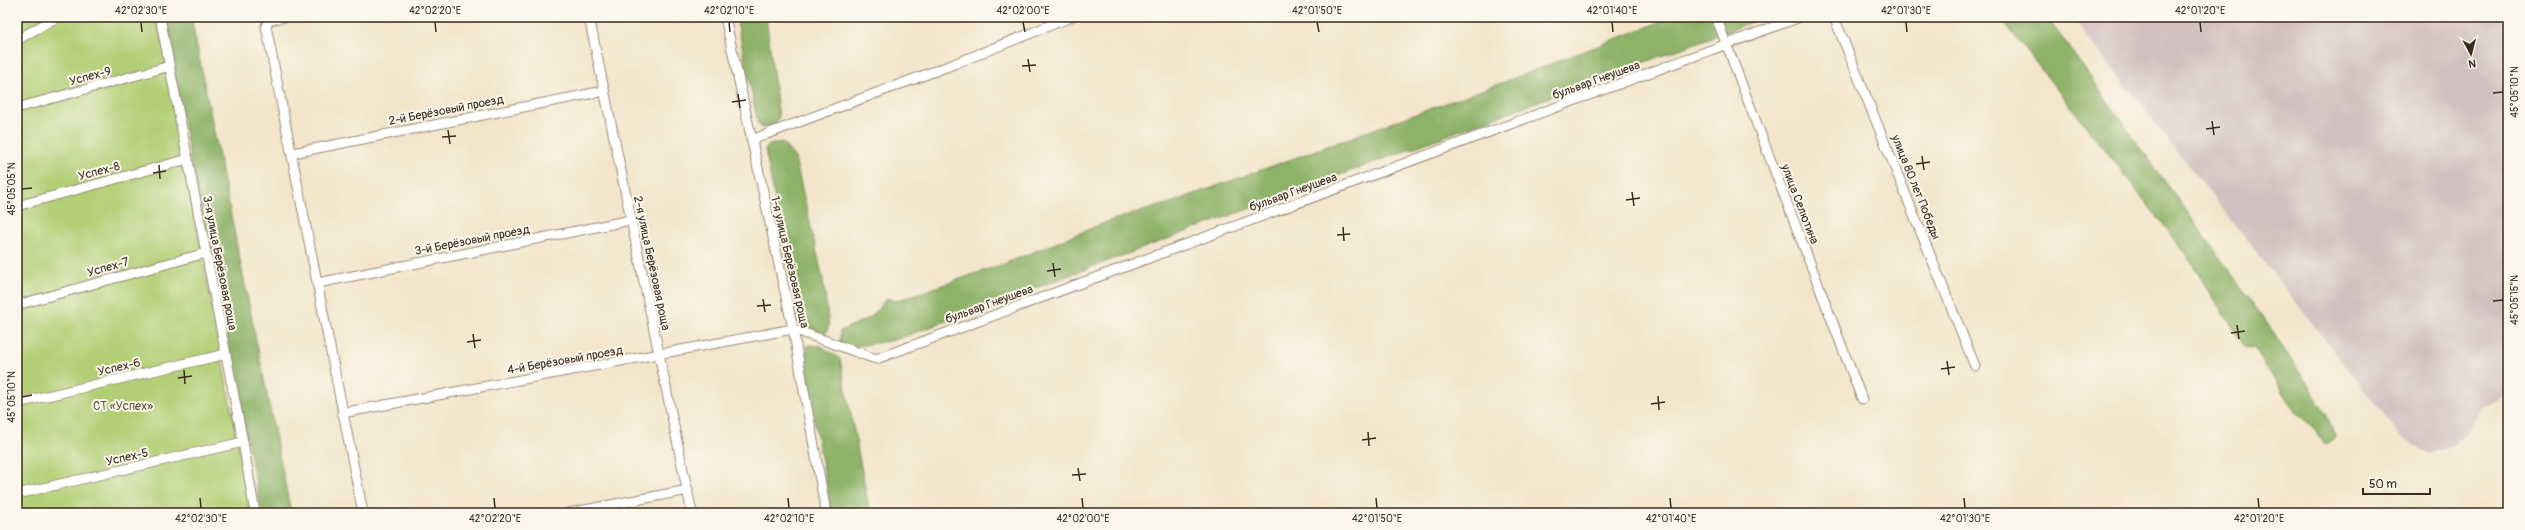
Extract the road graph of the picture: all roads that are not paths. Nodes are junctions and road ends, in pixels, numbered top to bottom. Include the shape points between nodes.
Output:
1 (57, 17) edge
2 (160, 17) edge
3 (284, 17) edge
4 (589, 17) edge
5 (725, 17) edge
6 (1071, 17) edge
7 (1716, 17) edge
8 (1800, 17) edge
9 (1834, 17) edge
10 (17, 40) edge
11 (1726, 44) junction
12 (170, 66) junction
13 (604, 91) junction
14 (17, 108) edge
15 (751, 140) junction
16 (293, 153) junction
17 (188, 159) junction
18 (17, 206) edge
19 (631, 220) junction
20 (206, 253) junction
21 (318, 283) junction
22 (17, 305) edge
23 (793, 329) junction
24 (226, 354) junction
25 (658, 355) junction
26 (1975, 366) dead end
27 (1862, 399) dead end
28 (17, 403) edge
29 (342, 413) junction
30 (243, 442) junction
31 (688, 490) junction
32 (17, 494) edge
33 (255, 513) edge
34 (363, 513) edge
35 (569, 513) edge
36 (692, 513) edge
37 (826, 513) edge

1 - 10 street
2 - 12 street, 3-я улица Берёзовая роща
3 - 16 street via 269,20 266,26
4 - 13 street, 2-я улица Берёзовая роща
5 - 15 street, 1-я улица Берёзовая роща
6 - 15 street
7 - 11 street, улица Селютина
8 - 11 street, бульвар Гнеушева
9 - 26 street, улица 80 лет Победы
11 - 23 street, бульвар Гнеушева via 876,359
11 - 27 street, улица Селютина
12 - 14 street, Успех-9
12 - 17 street, 3-я улица Берёзовая роща
13 - 16 street, 2-й Берёзовый проезд
13 - 19 street, 2-я улица Берёзовая роща
15 - 23 street, 1-я улица Берёзовая роща
16 - 21 street
17 - 18 street, Успех-8
17 - 20 street, 3-я улица Берёзовая роща
19 - 21 street, 3-й Берёзовый проезд
19 - 25 street, 2-я улица Берёзовая роща
20 - 22 street, Успех-7
20 - 24 street, 3-я улица Берёзовая роща
21 - 29 street
23 - 25 street, 4-й Берёзовый проезд
23 - 37 street, 1-я улица Берёзовая роща
24 - 28 street, Успех-6
24 - 30 street, 3-я улица Берёзовая роща
25 - 29 street, 4-й Берёзовый проезд
25 - 31 street, 2-я улица Берёзовая роща
29 - 34 street
30 - 32 street, Успех-5
30 - 33 street, 3-я улица Берёзовая роща
31 - 35 street
31 - 36 street, 2-я улица Берёзовая роща

